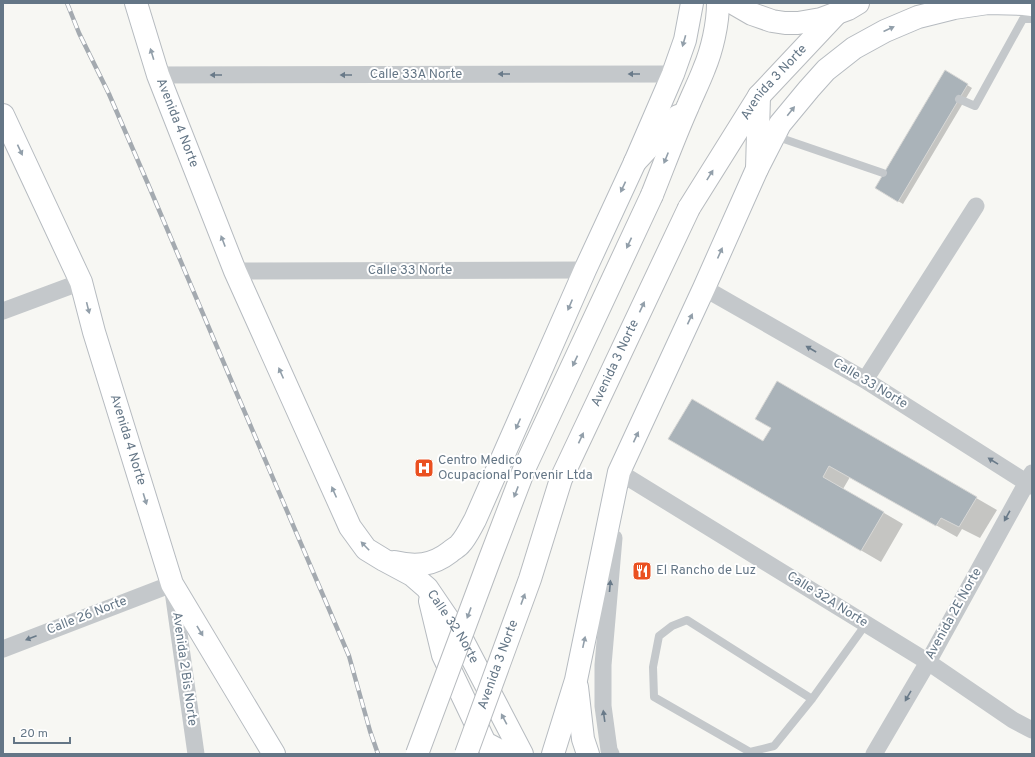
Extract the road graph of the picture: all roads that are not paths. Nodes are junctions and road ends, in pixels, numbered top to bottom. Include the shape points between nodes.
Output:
1 (136, 3) edge
2 (718, 3) edge
3 (733, 3) edge
4 (858, 3) edge
5 (691, 4) edge
6 (1032, 5) edge
7 (838, 12) junction
8 (1032, 19) edge
9 (673, 74) junction
10 (158, 75) junction
11 (759, 96) junction
12 (960, 99) dead end
13 (688, 106) junction
14 (3, 115) edge
15 (774, 136) junction
16 (635, 162) junction
17 (757, 169) junction
18 (884, 174) dead end
19 (976, 206) dead end
20 (585, 270) junction
21 (235, 271) junction
22 (81, 282) junction
23 (704, 288) junction
24 (3, 311) edge
25 (864, 380) junction
26 (620, 472) junction
27 (1030, 480) edge
28 (350, 527) joint
29 (384, 560) junction
30 (172, 584) junction
31 (427, 588) junction
32 (866, 624) junction
33 (3, 649) edge
34 (928, 662) junction
35 (576, 680) junction
36 (812, 699) junction
37 (1032, 730) edge
38 (196, 754) edge
39 (274, 754) edge
40 (418, 754) edge
41 (466, 754) edge
42 (506, 754) edge
43 (522, 754) edge
44 (553, 754) edge
45 (588, 754) edge
46 (611, 754) edge
47 (874, 754) edge

10 -> 1 main road, Avenida 4 Norte
2 - 13 main road via 710,51
3 - 7 main road via 752,14 784,23 821,19
4 - 7 main road
5 -> 9 main road via 685,40
15 -> 6 main road via 780,124 826,70 854,48 885,30 918,17 954,8 988,3
7 - 11 main road, Avenida 3 Norte
8 - 12 lane via 1023,19 975,106
9 -> 10 street, Calle 33A Norte
9 - 16 main road
21 -> 10 main road, Avenida 4 Norte
11 - 17 main road
41 -> 11 main road, Avenida 3 Norte, bridge via 530,579 561,479 689,208
13 - 16 main road
13 -> 40 main road, bridge via 652,194 525,467
14 -> 22 main road, Avenida 4 Norte
15 - 17 main road
15 - 18 lane
16 -> 20 main road
23 -> 17 main road
19 - 25 street
20 - 21 street, Calle 33 Norte
20 -> 29 main road via 475,520 460,544 443,557 419,565
28 -> 21 main road, Avenida 4 Norte
22 - 24 street
22 -> 30 main road, Avenida 4 Norte
25 -> 23 street, Calle 33 Norte
26 -> 23 main road
27 -> 25 street, Calle 33 Norte
26 - 32 street, Calle 32A Norte
35 -> 26 main road
46 -> 26 street via 603,706 603,665
27 -> 34 street, Avenida 2E Norte
29 -> 28 main road, Calle 32 Norte via 366,549
29 - 31 main road, Calle 32 Norte via 412,575
30 -> 33 street, Calle 26 Norte
30 - 38 street, Avenida 2 Bis Norte
30 -> 39 main road, Avenida 4 Norte
31 - 42 main road via 443,655 485,743
43 -> 31 main road, Calle 32 Norte via 463,641
32 - 34 street, Calle 32A Norte
32 - 36 lane
34 - 37 street, Calle 32A Norte via 1013,720
34 -> 47 street, Avenida 2E Norte
35 - 44 main road
35 - 45 main road via 583,739
36 - 36 lane via 687,620 672,626 659,636 653,667 654,697 750,752 774,746

